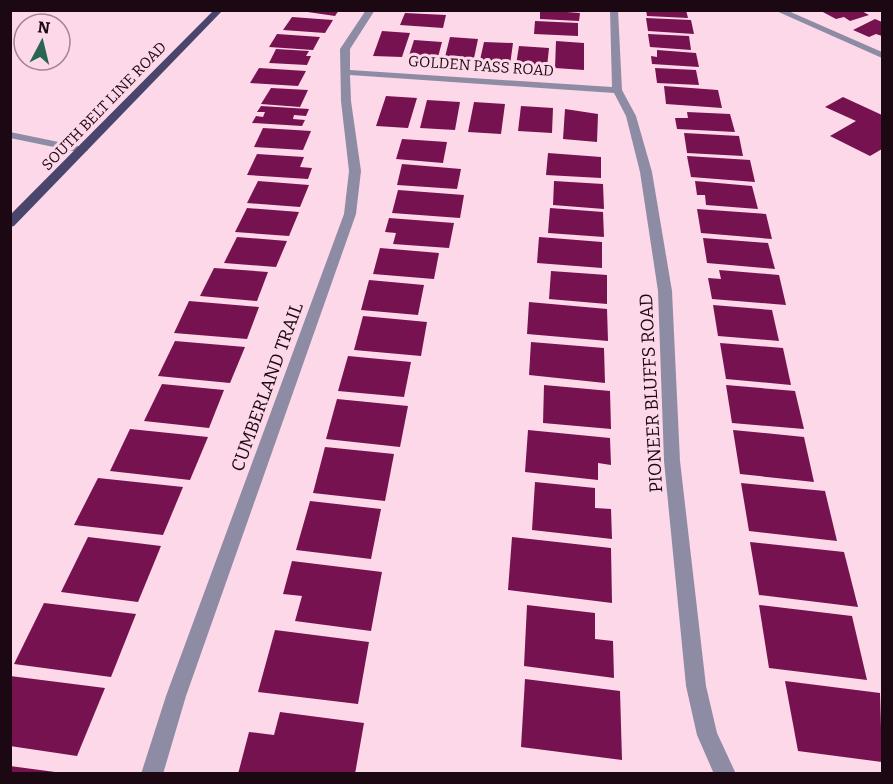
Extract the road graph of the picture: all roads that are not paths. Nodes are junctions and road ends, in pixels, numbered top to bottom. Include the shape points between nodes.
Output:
1 (219, 10) edge
2 (371, 10) edge
3 (614, 10) edge
4 (778, 10) edge
5 (882, 55) edge
6 (344, 72) junction
7 (616, 90) junction
8 (10, 135) edge
9 (82, 150) junction
10 (10, 223) edge
11 (152, 774) edge
12 (725, 774) edge

1 - 9 main road, SOUTH BELT LINE ROAD
2 - 6 street, CUMBERLAND TRAIL via 345,49
3 - 7 street, PIONEER BLUFFS ROAD
4 - 5 street
6 - 7 street, GOLDEN PASS ROAD
6 - 11 street, CUMBERLAND TRAIL via 355,171 350,214 176,696
7 - 12 street, PIONEER BLUFFS ROAD via 631,116 648,183 665,291 672,461 696,686 707,735
8 - 9 street
9 - 10 main road, SOUTH BELT LINE ROAD

